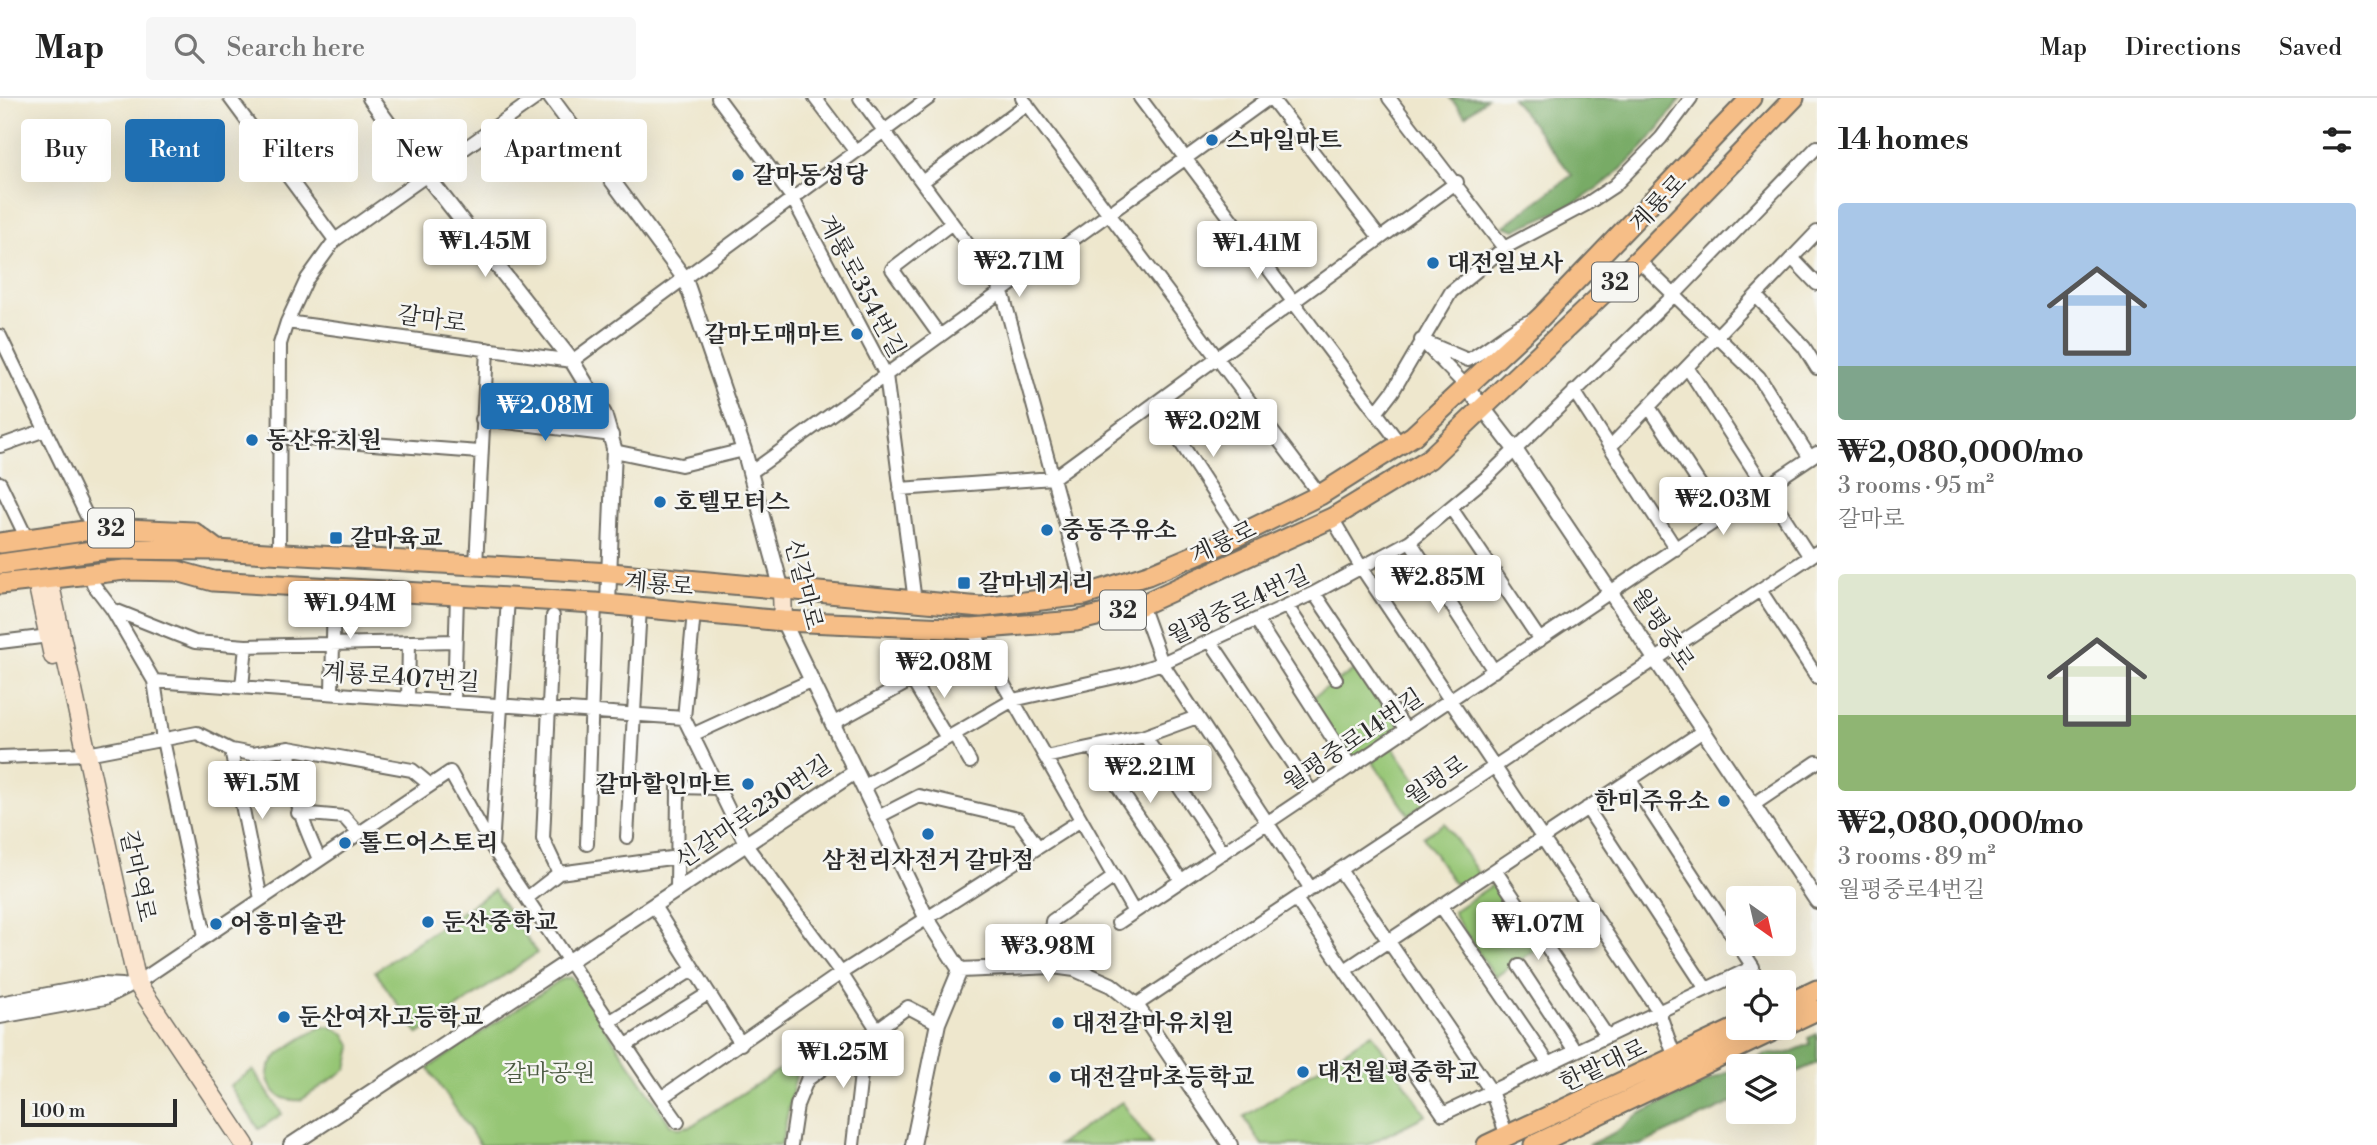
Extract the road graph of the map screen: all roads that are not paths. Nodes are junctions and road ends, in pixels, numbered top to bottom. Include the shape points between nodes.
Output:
1 (230, 98) edge
2 (370, 98) edge
3 (536, 98) edge
4 (551, 98) edge
5 (718, 98) edge
6 (816, 98) edge
7 (860, 98) edge
8 (929, 98) edge
9 (1140, 98) edge
10 (1270, 98) edge
11 (1389, 98) edge
12 (1691, 98) edge
13 (1751, 98) edge
14 (1794, 98) edge
15 (1025, 101) edge
16 (385, 119) edge
17 (884, 131) junction
18 (467, 146) edge
19 (1817, 147) edge
20 (856, 152) junction
21 (1185, 159) junction
22 (416, 182) edge
23 (431, 182) edge
24 (922, 182) junction
25 (1457, 182) junction
26 (793, 199) junction
27 (1109, 214) junction
28 (952, 223) junction
29 (1817, 232) edge
30 (1380, 238) junction
31 (335, 240) junction
32 (1504, 248) junction
33 (1792, 258) junction
34 (1638, 260) junction
35 (685, 279) junction
36 (1817, 284) edge
37 (1002, 291) junction
38 (1674, 295) junction
39 (1756, 296) junction
40 (1293, 302) junction
41 (1541, 317) junction
42 (287, 322) junction
43 (1718, 335) junction
44 (0, 336) edge
45 (940, 336) junction
46 (1421, 340) junction
47 (486, 349) junction
48 (1217, 358) junction
49 (572, 361) junction
50 (1687, 367) junction
51 (1817, 368) edge
52 (886, 375) junction
53 (1466, 386) junction
54 (1574, 391) junction
55 (1155, 404) junction
56 (1649, 407) junction
57 (1483, 408) junction
58 (1376, 413) junction
59 (482, 419) junction
60 (45, 430) junction
61 (612, 435) junction
62 (280, 437) junction
63 (1400, 444) junction
64 (0, 446) edge
65 (1610, 447) junction
66 (1514, 448) junction
67 (744, 450) junction
68 (614, 451) junction
69 (479, 452) junction
70 (1813, 456) edge
71 (750, 473) junction
72 (1053, 478) junction
73 (0, 483) edge
74 (1765, 488) junction
75 (900, 489) junction
76 (1320, 495) junction
77 (1451, 508) junction
78 (1332, 518) junction
79 (1722, 518) junction
80 (93, 529) junction
81 (1240, 534) junction
82 (27, 539) junction
83 (1410, 541) junction
84 (0, 543) edge
85 (1675, 549) junction
86 (217, 550) junction
87 (1813, 554) edge
88 (279, 555) junction
89 (0, 564) edge
90 (476, 565) junction
91 (1361, 568) junction
92 (611, 573) junction
93 (213, 581) junction
94 (0, 584) edge
95 (93, 584) junction
96 (334, 588) junction
97 (782, 590) junction
98 (1760, 590) junction
99 (45, 591) junction
100 (1314, 593) junction
101 (1611, 593) junction
102 (457, 595) junction
103 (1085, 595) junction
104 (0, 597) edge
105 (508, 598) junction
106 (915, 602) junction
107 (601, 604) junction
108 (1141, 606) junction
109 (1287, 606) junction
110 (640, 607) junction
111 (111, 609) junction
112 (694, 612) junction
113 (553, 616) dead end
114 (783, 621) junction
115 (1257, 621) junction
116 (972, 629) junction
117 (49, 636) junction
118 (1540, 640) junction
119 (455, 641) junction
120 (0, 642) edge
121 (409, 642) junction
122 (1211, 642) junction
123 (334, 643) junction
124 (246, 646) junction
125 (1656, 659) junction
126 (1162, 663) junction
127 (1494, 671) junction
128 (1817, 677) edge
129 (1336, 679) dead end
130 (154, 681) junction
131 (810, 681) junction
132 (242, 687) junction
133 (332, 693) junction
134 (408, 699) junction
135 (1013, 700) junction
136 (1450, 700) junction
137 (454, 702) junction
138 (502, 705) junction
139 (550, 709) junction
140 (591, 712) junction
141 (636, 715) junction
142 (1197, 717) junction
143 (684, 718) junction
144 (832, 724) junction
145 (1406, 730) junction
146 (1703, 730) junction
147 (692, 735) junction
148 (951, 736) junction
149 (1145, 736) junction
150 (163, 740) junction
151 (289, 748) junction
152 (1092, 748) junction
153 (231, 750) junction
154 (81, 754) junction
155 (0, 757) edge
156 (1045, 757) junction
157 (970, 762) dead end
158 (1817, 762) edge
159 (1496, 766) junction
160 (1351, 767) junction
161 (855, 772) junction
162 (1630, 780) junction
163 (429, 784) junction
164 (863, 787) junction
165 (718, 788) junction
166 (1312, 793) junction
167 (1753, 805) junction
168 (1587, 808) junction
169 (298, 813) junction
170 (878, 817) junction
171 (1082, 820) junction
172 (1267, 823) junction
173 (358, 833) junction
174 (626, 837) dead end
175 (1544, 837) junction
176 (587, 844) dead end
177 (746, 845) junction
178 (492, 847) junction
179 (1038, 847) junction
180 (1223, 852) junction
181 (678, 857) junction
182 (319, 859) junction
183 (1339, 870) junction
184 (1496, 870) junction
185 (559, 873) junction
186 (1114, 877) junction
187 (1181, 880) junction
188 (1311, 889) junction
189 (677, 891) junction
190 (527, 898) junction
191 (261, 899) junction
192 (1296, 899) junction
193 (1817, 901) edge
194 (654, 906) junction
195 (1441, 906) junction
196 (1134, 912) junction
197 (926, 917) junction
198 (1118, 923) dead end
199 (205, 936) junction
200 (1389, 941) junction
201 (569, 962) junction
202 (1054, 966) junction
203 (1519, 966) dead end
204 (694, 969) junction
205 (960, 970) junction
206 (1345, 970) junction
207 (841, 973) junction
208 (132, 984) junction
209 (1706, 989) junction
210 (1817, 990) edge
211 (709, 993) junction
212 (1796, 1000) edge
213 (0, 1004) edge
214 (1136, 1005) junction
215 (1817, 1010) edge
216 (1659, 1012) junction
217 (0, 1016) edge
218 (1796, 1020) edge
219 (609, 1022) junction
220 (938, 1023) junction
221 (877, 1028) junction
222 (1726, 1033) edge
223 (1607, 1036) junction
224 (865, 1038) junction
225 (1755, 1040) edge
226 (741, 1044) junction
227 (625, 1046) junction
228 (1575, 1051) junction
229 (1675, 1058) junction
230 (1549, 1064) junction
231 (1491, 1091) junction
232 (661, 1098) junction
233 (678, 1122) dead end
234 (1507, 1136) junction
235 (233, 1145) edge
236 (245, 1145) edge
237 (291, 1145) edge
238 (790, 1145) edge
239 (853, 1145) edge
240 (913, 1145) edge
241 (1230, 1145) edge
242 (1487, 1145) edge
243 (1534, 1145) edge

1 - 31 street
2 - 16 street
3 - 18 street
4 - 35 street, 신갈마로
5 - 26 street, 계룡로354번길
6 - 20 street
7 - 17 street
8 - 17 street
9 - 21 street
10 - 21 street
10 - 30 street
11 - 25 street
12 - 32 street via 1661,138 1614,186
13 - 41 main road, 계룡로 / 32
14 - 34 main road, 계룡로 / 32
15 - 24 street
15 - 27 street
17 - 20 street
17 - 24 street
19 - 38 street, 월평중로4번길
20 - 26 street
21 - 27 street
21 - 40 street
22 - 31 street
23 - 49 street
24 - 28 street
25 - 30 street
25 - 32 street
26 - 35 street
26 - 52 street, 계룡로354번길
27 - 37 street
27 - 48 street
28 - 37 street
28 - 45 street via 892,269
29 - 33 street
30 - 40 street
31 - 42 street via 307,279
32 - 46 street via 1451,292
33 - 36 street
33 - 39 street
34 - 38 street
34 - 57 main road, 계룡로 / 32
35 - 49 street
35 - 67 street, 신갈마로
37 - 45 street
37 - 72 street
38 - 43 street
38 - 54 street, 월평중로4번길
39 - 43 street
39 - 51 street via 1804,347
40 - 48 street
40 - 58 street
41 - 46 street via 1518,325 1503,340 1468,360
41 - 53 main road, 계룡로 / 32
42 - 47 street, 갈마로
42 - 62 street via 280,344
43 - 50 street
43 - 70 street via 1759,377
44 - 60 street
45 - 52 street
46 - 53 street
46 - 58 street
47 - 49 street, 갈마로
47 - 59 street
48 - 55 street
48 - 76 street
49 - 61 street
50 - 56 street
50 - 74 street
52 - 71 street
52 - 75 street, 계룡로354번길
53 - 57 street, 월평중로
53 - 63 main road, 계룡로 / 32
54 - 65 street
54 - 66 street, 월평중로4번길
55 - 72 street
55 - 81 street, 계룡로
56 - 65 street
56 - 79 street
57 - 66 street, 월평중로
57 - 78 main road, 계룡로 / 32 via 1429,459
58 - 63 street
59 - 61 street
59 - 69 street
60 - 64 street
60 - 80 street
61 - 68 street
62 - 69 street
62 - 88 street
63 - 76 main road, 계룡로 / 32
65 - 85 street
66 - 77 street, 월평중로4번길
66 - 101 street, 월평중로
67 - 68 street via 681,465
67 - 71 street, 신갈마로
68 - 92 street
69 - 90 street
70 - 74 street, 월평중로14번길
71 - 97 street, 신갈마로
72 - 75 street
72 - 103 street
73 - 82 street
74 - 79 street, 월평중로14번길
74 - 87 street
75 - 106 street, 계룡로354번길
76 - 81 main road, 계룡로 / 32
77 - 83 street, 월평중로4번길
77 - 118 street
78 - 91 street
78 - 108 main road, 계룡로 / 32
79 - 85 street, 월평중로14번길
80 - 82 main road, 32
80 - 86 main road, 32 via 194,533
81 - 103 main road, 계룡로 / 32 via 1148,575
82 - 84 main road, 32
83 - 91 street, 월평중로4번길
83 - 127 street
85 - 101 street, 월평중로14번길
86 - 88 main road, 계룡로 / 32
86 - 89 main road, 계룡로 / 32 via 107,550
87 - 98 street, 월평로
88 - 90 main road, 계룡로 / 32
90 - 92 main road, 계룡로 / 32
91 - 100 street, 월평중로4번길
91 - 136 street
92 - 97 main road, 계룡로 / 32
92 - 107 street
93 - 94 main road, 계룡로 / 32 via 177,571 124,570
93 - 95 main road, 32
93 - 96 main road, 계룡로 / 32
95 - 99 main road, 32
95 - 111 street
96 - 102 main road, 계룡로 / 32
96 - 123 street
97 - 106 main road, 계룡로 / 32
97 - 114 main road, 신갈마로
98 - 125 street, 월평로
98 - 128 street
99 - 104 main road, 32
99 - 117 main road, 갈마역로
99 - 154 main road, 갈마역로
100 - 109 street, 월평중로4번길
100 - 145 street
101 - 118 street, 월평중로14번길
101 - 125 street, 월평중로
102 - 105 main road, 계룡로 / 32
102 - 119 street
103 - 106 main road, 계룡로 / 32 via 981,607
105 - 107 main road, 계룡로 / 32
105 - 138 street
107 - 110 main road, 계룡로 / 32
107 - 140 street
108 - 116 main road, 계룡로 / 32 via 1076,621
108 - 126 street
109 - 115 street, 월평중로4번길
109 - 129 street
110 - 112 main road, 계룡로 / 32
110 - 141 street
111 - 124 street via 195,642
111 - 130 street
112 - 114 main road, 계룡로 / 32
112 - 143 street
113 - 139 street
114 - 116 main road, 계룡로 / 32
114 - 131 street, 신갈마로
115 - 122 street, 월평중로4번길
115 - 160 street
116 - 135 street
117 - 120 street
117 - 154 main road, 갈마역로
118 - 127 street, 월평중로14번길
119 - 121 street
119 - 137 street
121 - 123 street
121 - 134 street
122 - 126 street, 월평중로4번길
122 - 166 street
123 - 124 street
123 - 133 street
124 - 132 street
125 - 146 street, 월평중로
125 - 159 street, 월평로
126 - 135 street, 월평중로4번길
126 - 142 street
127 - 136 street, 월평중로14번길
130 - 132 street, 계룡로407번길
130 - 150 street
131 - 144 street, 신갈마로
131 - 147 street
132 - 133 street, 계룡로407번길
133 - 134 street, 계룡로407번길
134 - 137 street, 계룡로407번길
135 - 148 street, 월평중로4번길
135 - 156 street
136 - 145 street, 월평중로14번길
136 - 159 street
137 - 138 street, 계룡로407번길
138 - 139 street, 계룡로407번길
138 - 178 street
139 - 140 street, 계룡로407번길
139 - 185 street via 543,839
140 - 141 street, 계룡로407번길
140 - 176 street
141 - 143 street, 계룡로407번길
141 - 174 street
142 - 149 street
142 - 172 street
143 - 147 street
144 - 148 street via 912,680
144 - 161 street, 신갈마로
145 - 160 street, 월평중로14번길
146 - 162 street
146 - 167 street, 월평중로
147 - 165 street
148 - 157 street
148 - 164 street, 월평중로4번길
149 - 152 street
149 - 180 street
150 - 153 street via 197,733
150 - 154 street
150 - 199 street
151 - 153 street via 252,754
151 - 163 street via 412,769
151 - 169 street
152 - 156 street
152 - 187 street
153 - 191 street
154 - 155 street
154 - 208 main road, 갈마역로
156 - 171 street
158 - 167 street
159 - 175 street
159 - 183 street, 월평로
160 - 166 street, 월평중로14번길
161 - 164 street, 신갈마로
161 - 177 street, 신갈마로230번길
162 - 168 street
162 - 209 street via 1753,967
163 - 173 street
163 - 178 street via 450,772
164 - 170 street, 신갈마로
165 - 177 street
165 - 181 street, 신갈마로230번길 via 678,787
166 - 172 street, 월평중로14번길
167 - 193 street, 월평중로
168 - 175 street
168 - 209 street
169 - 173 street via 344,817
169 - 182 street
170 - 179 street via 919,796 1018,820
170 - 197 street, 신갈마로
171 - 179 street
171 - 186 street
172 - 180 street, 월평중로14번길
172 - 188 street
173 - 182 street
175 - 184 street
175 - 216 street
177 - 189 street, 신갈마로230번길
177 - 207 street
178 - 190 street
179 - 197 street
180 - 187 street, 월평중로14번길
181 - 185 street
181 - 189 street, 신갈마로230번길
182 - 191 street
183 - 188 street, 월평로
183 - 200 street
184 - 195 street
184 - 223 street
185 - 190 street
186 - 196 street
186 - 202 street via 1052,921
187 - 196 street, 월평중로14번길
188 - 192 street, 월평로
189 - 194 street, 신갈마로230번길
190 - 201 street
191 - 199 street
192 - 206 street
192 - 214 street, 월평로
194 - 201 street, 신갈마로230번길
194 - 204 street
195 - 200 street
195 - 230 street
196 - 198 street, 월평중로14번길
197 - 205 street, 신갈마로
197 - 207 street
199 - 208 street
200 - 206 street
200 - 231 street
201 - 219 street
201 - 237 street, 신갈마로230번길
202 - 205 street
202 - 214 street via 1092,975
203 - 228 street
204 - 211 street
204 - 219 street
205 - 220 street
206 - 231 street via 1443,1114
207 - 221 street
207 - 226 street
208 - 213 street via 102,985
208 - 217 street via 105,997
208 - 235 main road, 갈마역로
208 - 236 main road, 갈마역로
209 - 216 street
210 - 212 main road
211 - 226 street
211 - 227 street
214 - 241 street
215 - 218 main road, 한밭대로
216 - 223 street
216 - 229 street
219 - 227 street
220 - 221 street via 908,1007
220 - 240 street
221 - 224 street
222 - 229 main road, 한밭대로
223 - 228 street
224 - 238 street via 807,1080
224 - 239 street
225 - 243 main road, 한밭대로
226 - 232 street
227 - 232 street
228 - 230 street
229 - 234 main road, 한밭대로
230 - 231 street
231 - 234 street
232 - 233 street
234 - 242 main road, 한밭대로

